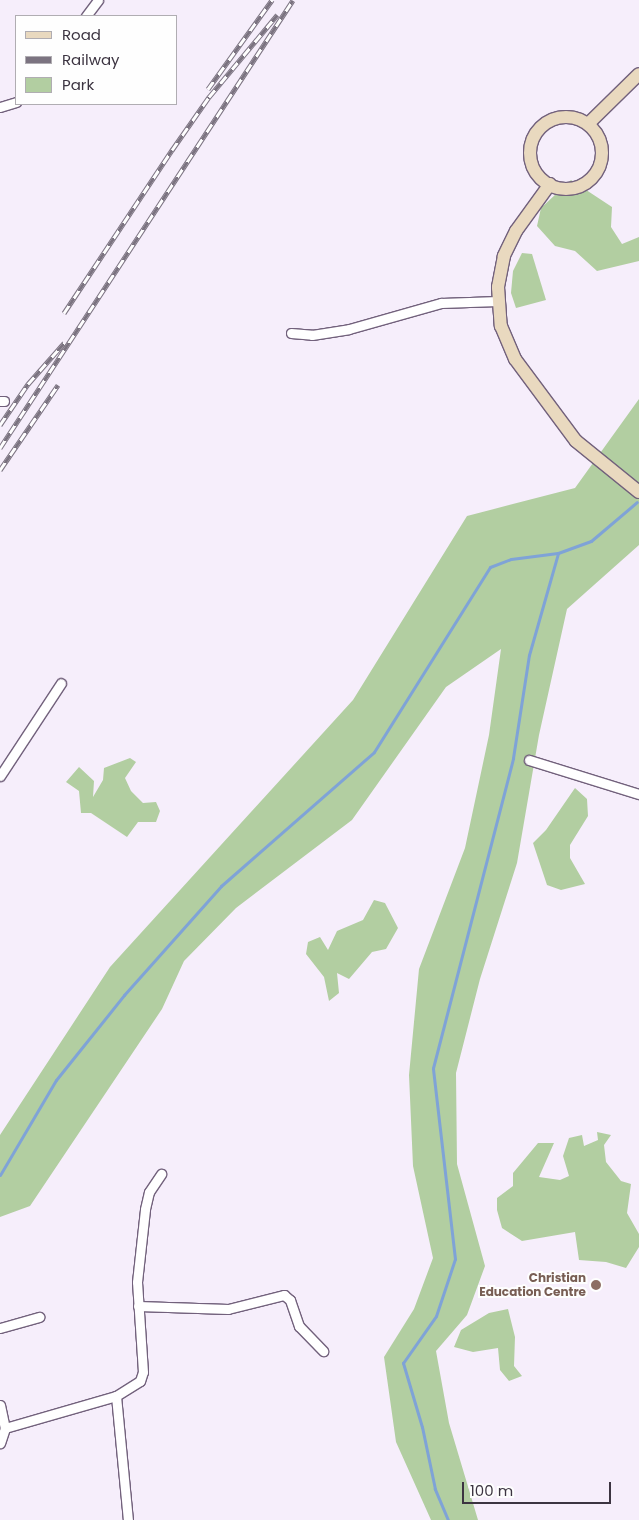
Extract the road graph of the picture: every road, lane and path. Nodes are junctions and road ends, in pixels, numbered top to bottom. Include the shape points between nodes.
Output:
1 (98, 0) edge
2 (87, 15) edge
3 (639, 74) edge
4 (15, 102) edge
5 (0, 107) edge
6 (588, 124) junction
7 (550, 184) junction
8 (498, 301) junction
9 (291, 333) dead end
10 (639, 492) edge
11 (61, 683) dead end
12 (529, 760) dead end
13 (0, 776) edge
14 (639, 794) edge
15 (162, 1174) dead end
16 (138, 1306) junction
17 (39, 1317) dead end
18 (0, 1328) edge
19 (323, 1351) dead end
20 (116, 1396) junction
21 (0, 1406) edge
22 (5, 1428) junction
23 (0, 1443) edge
24 (128, 1520) edge

1 - 2 street
3 - 6 street
4 - 5 street
6 - 7 street via 602,144 602,163 592,179 576,188 557,188
6 - 7 street via 576,117 557,117 541,126 531,143 531,162 540,179
7 - 8 street via 516,231 504,256
8 - 9 street via 441,304 349,329 312,335
8 - 10 street via 501,326 515,359 537,389 576,441
11 - 13 street
12 - 14 street
15 - 16 street via 150,1192 145,1209 137,1282
16 - 19 street via 228,1309 284,1295 290,1300 299,1326
16 - 20 street via 142,1372 136,1385
17 - 18 street
20 - 22 street
20 - 24 street
21 - 22 street
22 - 23 street

